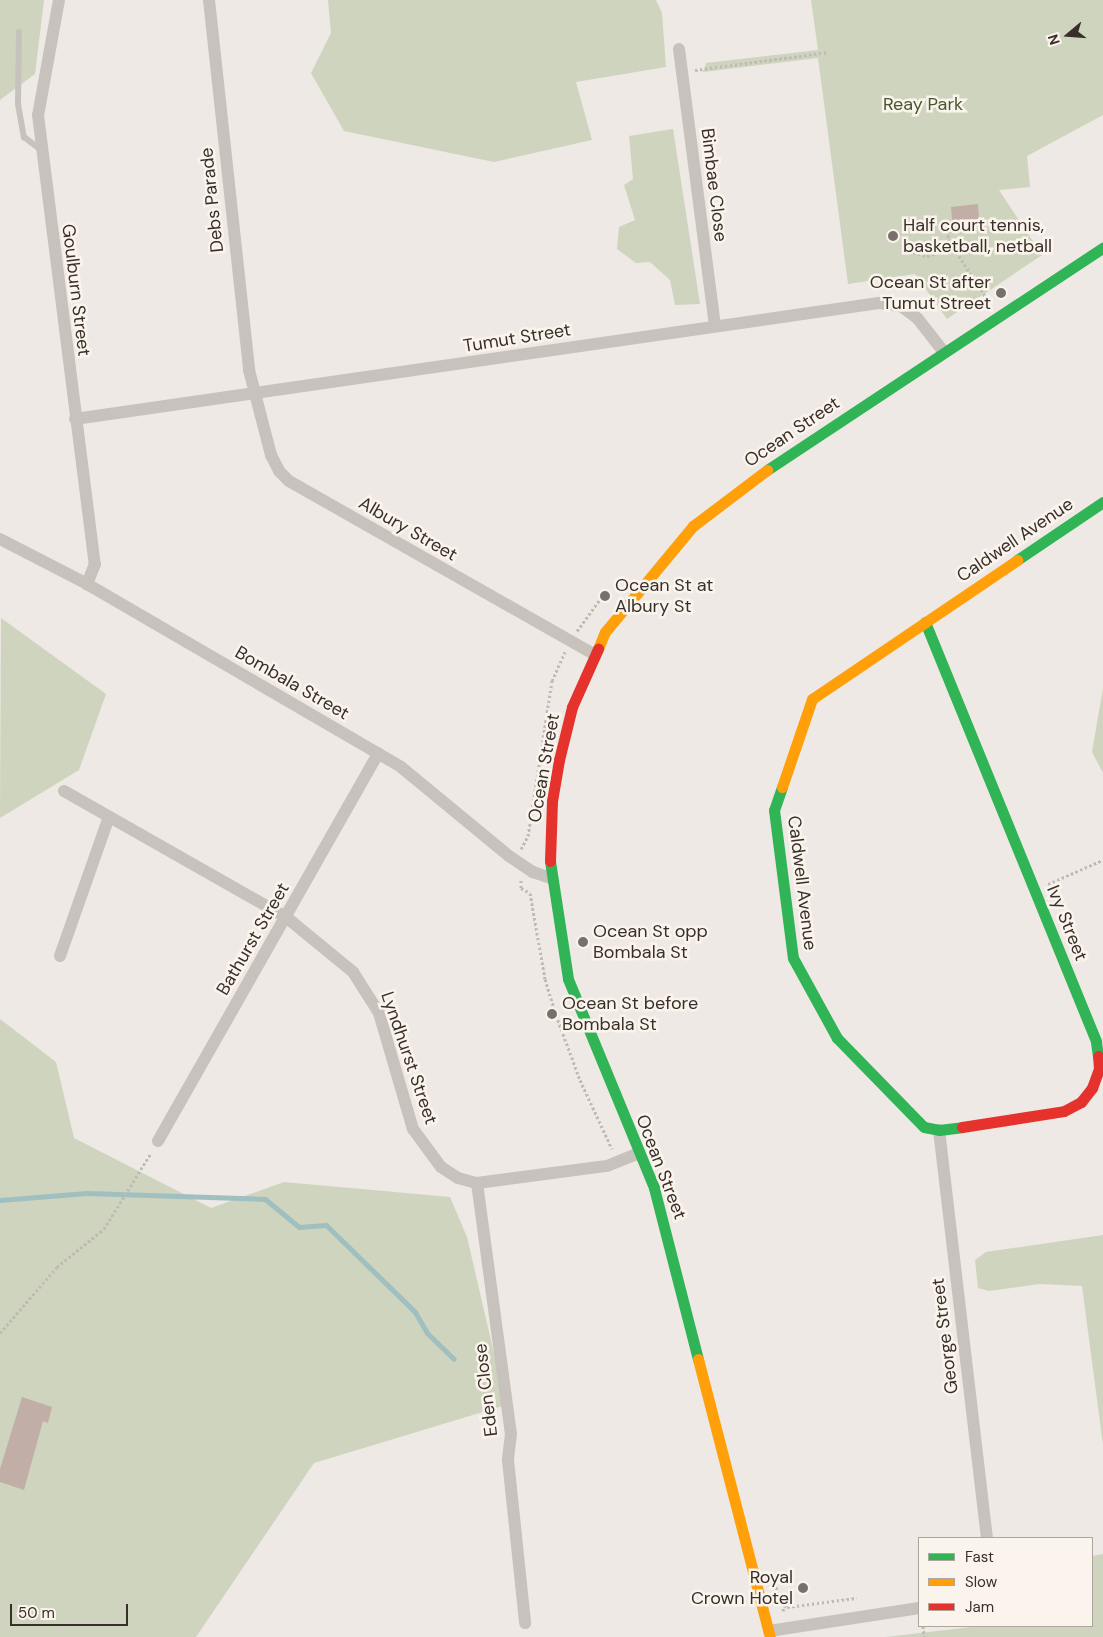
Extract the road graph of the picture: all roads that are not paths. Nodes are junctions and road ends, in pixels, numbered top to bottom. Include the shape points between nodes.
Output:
1 (59, 0) edge
2 (209, 0) edge
3 (19, 32) dead end
4 (679, 49) dead end
5 (40, 149) junction
6 (1103, 248) edge
7 (715, 326) junction
8 (943, 352) junction
9 (255, 395) junction
10 (75, 419) junction
11 (1103, 502) edge
12 (0, 539) edge
13 (87, 584) junction
14 (924, 622) junction
15 (593, 654) junction
16 (378, 753) junction
17 (64, 791) dead end
18 (109, 817) junction
19 (550, 878) junction
20 (286, 917) junction
21 (60, 956) dead end
22 (939, 1130) junction
23 (158, 1141) road end
24 (640, 1153) junction
25 (477, 1183) junction
26 (987, 1537) edge
27 (918, 1608) edge
28 (525, 1623) dead end
29 (769, 1634) edge

1 - 5 street, Goulburn Street via 39,105
2 - 9 street, Debs Parade via 249,370
3 - 5 lane via 19,112 24,137
4 - 7 street, Bimbae Close
5 - 10 street, Goulburn Street
6 - 8 street, Ocean Street
7 - 8 street, Tumut Street via 879,303 901,306 918,318
7 - 9 street, Tumut Street
8 - 15 street, Ocean Street via 722,501 693,526 630,598
9 - 10 street, Tumut Street
9 - 15 street, Albury Street via 271,456 289,481
10 - 13 street, Goulburn Street via 95,564
11 - 14 street, Caldwell Avenue
12 - 13 street, Bombala Street
13 - 16 street, Bombala Street
14 - 22 street, Caldwell Avenue via 812,699 774,810 792,958 837,1038 924,1127
14 - 22 street, Ivy Street via 1096,1042 1099,1069 1092,1088 1081,1102 1064,1111
15 - 19 street, Ocean Street via 572,707 559,760 552,801
16 - 19 street, Bombala Street via 401,767 508,856 533,872
16 - 20 street, Bathurst Street
17 - 18 street, Lyndhurst Street
18 - 20 street, Lyndhurst Street
18 - 21 street
19 - 24 street, Ocean Street via 568,980
20 - 23 street, Bathurst Street
20 - 25 street, Lyndhurst Street via 353,972 368,992 379,1013 413,1129 440,1167 458,1178
22 - 26 street, George Street
24 - 25 street, Lyndhurst Street via 607,1166
24 - 29 street, Ocean Street via 665,1225
25 - 28 street, Eden Close via 511,1434 508,1460
27 - 29 street

